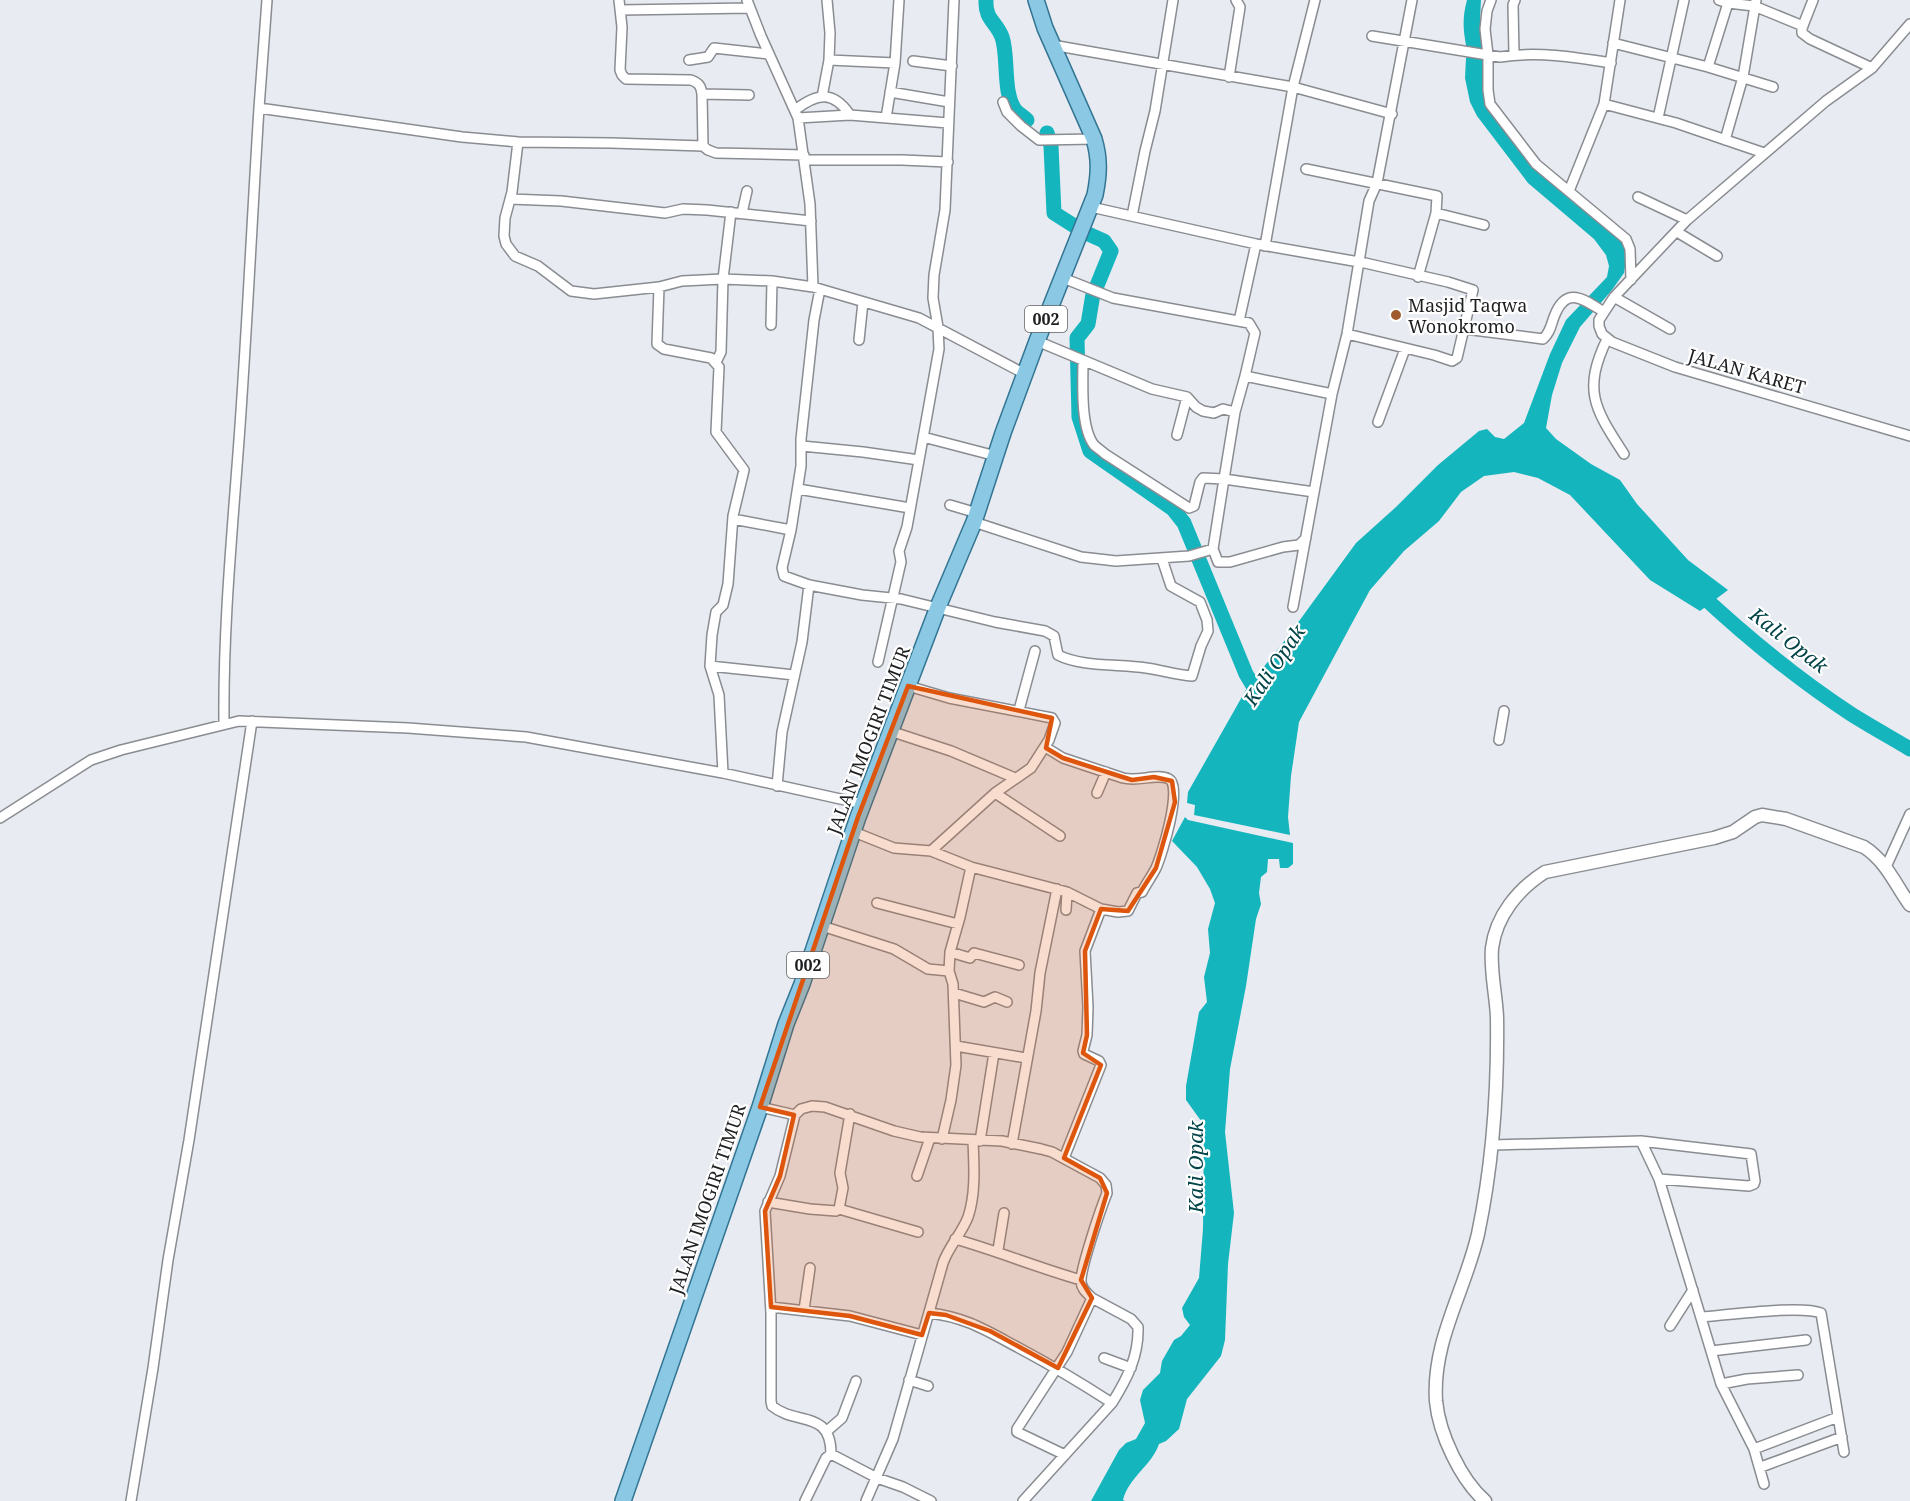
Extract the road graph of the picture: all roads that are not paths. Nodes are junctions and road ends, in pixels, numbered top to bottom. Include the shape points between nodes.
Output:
1 (267, 0) edge
2 (619, 0) edge
3 (827, 0) edge
4 (898, 0) edge
5 (954, 0) edge
6 (1036, 0) edge
7 (1173, 0) edge
8 (1236, 0) edge
9 (1315, 0) edge
10 (1412, 0) edge
11 (1491, 0) edge
12 (1515, 0) edge
13 (1620, 0) edge
14 (1684, 0) edge
15 (1813, 0) edge
16 (1723, 2) edge
17 (1755, 3) edge
18 (749, 4) edge
19 (620, 10) junction
20 (1910, 24) edge
21 (1803, 26) junction
22 (1372, 36) dead end
23 (1404, 40) junction
24 (1613, 43) junction
25 (1052, 45) junction
26 (769, 54) junction
27 (1486, 55) junction
28 (1514, 55) junction
29 (1670, 57) junction
30 (688, 60) dead end
31 (828, 60) junction
32 (913, 61) dead end
33 (896, 63) junction
34 (1611, 63) junction
35 (1164, 64) junction
36 (951, 66) junction
37 (1708, 67) junction
38 (1872, 68) junction
39 (1228, 77) junction
40 (1743, 77) junction
41 (1293, 87) junction
42 (1773, 87) dead end
43 (890, 93) junction
44 (702, 94) junction
45 (749, 95) dead end
46 (822, 97) junction
47 (949, 102) junction
48 (1003, 102) dead end
49 (1604, 104) junction
50 (259, 108) junction
51 (796, 114) junction
52 (1392, 114) junction
53 (850, 115) junction
54 (886, 118) junction
55 (1658, 118) junction
56 (948, 123) junction
57 (1094, 139) junction
58 (1725, 140) junction
59 (518, 142) junction
60 (704, 146) junction
61 (1764, 153) junction
62 (805, 158) junction
63 (948, 162) junction
64 (1306, 169) dead end
65 (1377, 183) junction
66 (1569, 191) junction
67 (747, 192) dead end
68 (1638, 196) dead end
69 (510, 199) junction
70 (1092, 207) junction
71 (731, 212) junction
72 (742, 213) junction
73 (1436, 213) junction
74 (1132, 216) junction
75 (1687, 220) junction
76 (811, 221) junction
77 (1484, 225) dead end
78 (1677, 232) junction
79 (1260, 245) junction
80 (1717, 256) dead end
81 (1359, 261) junction
82 (1418, 277) junction
83 (1063, 278) junction
84 (723, 279) junction
85 (1631, 280) junction
86 (772, 281) junction
87 (659, 286) junction
88 (816, 288) junction
89 (1614, 297) junction
90 (863, 302) junction
91 (1600, 309) junction
92 (1239, 321) junction
93 (771, 325) dead end
94 (938, 327) junction
95 (1464, 329) junction
96 (1671, 329) dead end
97 (1347, 334) junction
98 (1607, 339) junction
99 (859, 340) dead end
100 (1037, 341) junction
101 (1405, 349) junction
102 (1081, 359) junction
103 (716, 362) junction
104 (1025, 374) junction
105 (1245, 376) junction
106 (1332, 394) junction
107 (1187, 397) junction
108 (1235, 412) junction
109 (1378, 422) dead end
110 (1177, 435) dead end
111 (1910, 436) edge
112 (923, 437) junction
113 (802, 446) junction
114 (1624, 454) dead end
115 (996, 456) junction
116 (918, 460) junction
117 (1224, 479) junction
118 (798, 489) junction
119 (1314, 492) junction
120 (950, 505) dead end
121 (910, 508) junction
122 (975, 518) junction
123 (733, 519) junction
124 (791, 530) junction
125 (1306, 538) junction
126 (1209, 550) junction
127 (1162, 559) junction
128 (809, 585) junction
129 (892, 598) junction
130 (938, 607) junction
131 (1293, 607) dead end
132 (1035, 651) dead end
133 (878, 662) dead end
134 (710, 666) junction
135 (794, 675) junction
136 (908, 686) junction
137 (1019, 710) junction
138 (1504, 711) dead end
139 (252, 721) junction
140 (224, 723) junction
141 (890, 731) junction
142 (1499, 740) dead end
143 (1045, 747) junction
144 (1106, 772) junction
145 (723, 773) junction
146 (1015, 778) junction
147 (777, 786) junction
148 (995, 793) junction
149 (1097, 793) dead end
150 (863, 804) junction
151 (1910, 814) edge
152 (0, 818) edge
153 (854, 832) junction
154 (1060, 836) dead end
155 (932, 851) junction
156 (971, 867) junction
157 (1886, 867) junction
158 (1057, 889) junction
159 (1067, 892) junction
160 (877, 903) dead end
161 (1910, 905) edge
162 (1101, 909) junction
163 (1066, 910) dead end
164 (958, 924) junction
165 (822, 926) junction
166 (950, 952) junction
167 (1019, 965) dead end
168 (949, 971) junction
169 (954, 993) junction
170 (1007, 1002) dead end
171 (956, 1046) junction
172 (994, 1053) junction
173 (1026, 1058) junction
174 (760, 1107) junction
175 (850, 1114) junction
176 (795, 1115) junction
177 (930, 1138) junction
178 (942, 1139) junction
179 (977, 1141) junction
180 (1641, 1141) junction
181 (1012, 1144) junction
182 (1493, 1145) junction
183 (1064, 1158) junction
184 (917, 1176) dead end
185 (1659, 1179) junction
186 (768, 1202) junction
187 (839, 1209) junction
188 (1004, 1213) dead end
189 (918, 1232) dead end
190 (956, 1239) junction
191 (998, 1250) junction
192 (810, 1268) dead end
193 (1081, 1280) junction
194 (1693, 1290) junction
195 (1092, 1298) junction
196 (771, 1307) junction
197 (804, 1310) junction
198 (929, 1312) junction
199 (1702, 1317) junction
200 (1670, 1326) dead end
201 (922, 1335) junction
202 (1806, 1340) dead end
203 (1711, 1351) junction
204 (1104, 1358) dead end
205 (1058, 1368) junction
206 (1131, 1368) junction
207 (1798, 1375) dead end
208 (909, 1380) junction
209 (856, 1381) dead end
210 (1721, 1383) junction
211 (928, 1386) dead end
212 (1112, 1403) junction
213 (1838, 1417) junction
214 (827, 1431) junction
215 (1842, 1437) junction
216 (1754, 1449) junction
217 (1844, 1452) dead end
218 (831, 1455) junction
219 (1065, 1455) junction
220 (1761, 1467) junction
221 (877, 1478) junction
222 (1764, 1484) dead end
223 (131, 1501) edge
224 (623, 1501) edge
225 (805, 1501) edge
226 (866, 1501) edge
227 (931, 1501) edge
228 (1023, 1501) edge
229 (1485, 1501) edge

1 - 50 street
2 - 19 street
3 - 31 street
4 - 33 street
5 - 36 street
6 - 25 main road, JALAN IMOGIRI TIMUR / 002
7 - 35 street
8 - 39 street via 1240,7
9 - 41 street
10 - 23 street
11 - 27 street via 1486,16
12 - 28 street
13 - 24 street
14 - 29 street
15 - 21 street
16 - 17 street
16 - 37 street
17 - 21 street
17 - 40 street
18 - 19 street
18 - 26 street
19 - 44 street via 622,75 626,79 692,80 698,82
20 - 38 street
21 - 38 street via 1806,37
22 - 23 street
23 - 27 street
23 - 52 street
24 - 29 street
24 - 34 street
25 - 35 street
25 - 57 main road, JALAN IMOGIRI TIMUR / 002
26 - 30 street via 714,48 711,56
26 - 51 street
27 - 28 street
27 - 66 street via 1490,104 1536,164
28 - 34 street via 1562,55
29 - 37 street
29 - 55 street
31 - 33 street
31 - 46 street
32 - 36 street
33 - 43 street
34 - 49 street
35 - 39 street
35 - 74 street
36 - 47 street
37 - 40 street
38 - 61 street
39 - 41 street
40 - 42 street
40 - 58 street
41 - 52 street
41 - 79 street
43 - 47 street
43 - 54 street
44 - 45 street
44 - 60 street
46 - 51 street via 812,99
46 - 53 street via 836,100
47 - 56 street
48 - 57 street via 1021,126 1039,140
49 - 55 street
49 - 66 street
50 - 59 street
50 - 140 street via 229,558
51 - 53 street
51 - 62 street
52 - 65 street
53 - 54 street
54 - 56 street
55 - 58 street
56 - 63 street
57 - 70 main road, JALAN IMOGIRI TIMUR / 002 via 1099,173
58 - 61 street
59 - 60 street
59 - 69 street
60 - 62 street via 716,153
61 - 75 street
62 - 63 street
62 - 76 street
63 - 94 street via 934,275
64 - 65 street
65 - 73 street via 1435,194
65 - 81 street
66 - 85 street via 1626,240
67 - 72 street
68 - 75 street
69 - 71 street via 664,213 683,209
69 - 87 street via 504,236 510,251 571,291 594,294
70 - 74 street
70 - 83 main road, JALAN IMOGIRI TIMUR / 002
71 - 72 street
71 - 84 street
72 - 76 street
73 - 77 street
73 - 82 street
74 - 79 street
75 - 78 street
76 - 88 street
78 - 80 street
78 - 85 street
79 - 81 street
79 - 92 street
81 - 82 street
81 - 97 street
82 - 95 street via 1473,290
83 - 92 street via 1113,298
83 - 100 main road, JALAN IMOGIRI TIMUR / 002
84 - 86 street
84 - 87 street
84 - 103 street via 721,352
85 - 89 street
86 - 88 street
86 - 93 street
87 - 103 street via 660,348
88 - 90 street
88 - 113 street
89 - 91 street
89 - 96 street
90 - 94 street
90 - 99 street
91 - 95 street via 1570,297 1562,303 1543,339
91 - 98 street via 1599,326
92 - 105 street via 1251,325 1255,333
94 - 104 street
94 - 112 street via 938,365
95 - 101 street via 1457,358 1452,361
97 - 101 street
97 - 106 street
98 - 111 street, JALAN KARET via 1675,368
98 - 114 street via 1594,373 1594,392 1602,420
100 - 102 street
100 - 104 main road, JALAN IMOGIRI TIMUR / 002
101 - 109 street
102 - 107 street via 1152,389
102 - 117 street via 1087,426 1094,445 1189,508 1194,506 1203,478
103 - 123 street via 717,432 744,470
104 - 115 main road, JALAN IMOGIRI TIMUR / 002
105 - 106 street
105 - 108 street
106 - 119 street
107 - 108 street via 1203,411
107 - 110 street
108 - 117 street
112 - 115 street
112 - 116 street
113 - 116 street
113 - 118 street
115 - 122 main road, JALAN IMOGIRI TIMUR / 002
116 - 121 street
117 - 119 street
117 - 126 street
118 - 121 street
118 - 124 street
119 - 125 street
120 - 122 street
121 - 129 street
122 - 127 street via 1081,557 1116,561
122 - 130 main road, JALAN IMOGIRI TIMUR / 002
123 - 124 street
123 - 134 street via 728,584 723,605 715,616
124 - 128 street via 783,573
125 - 126 street via 1299,545 1230,562 1218,561
125 - 131 street
126 - 127 street
127 - 130 street via 1171,586 1200,602 1207,620 1208,632 1192,676 1063,658 1058,655 1050,633
128 - 129 street
128 - 135 street
129 - 130 street
129 - 133 street
130 - 136 main road, JALAN IMOGIRI TIMUR / 002
132 - 137 street
134 - 135 street
134 - 145 street via 719,695
135 - 147 street via 782,732
136 - 137 street via 949,698
136 - 141 main road, JALAN IMOGIRI TIMUR / 002
137 - 143 street via 1054,720
138 - 142 street
139 - 140 street
139 - 145 street via 526,737
139 - 223 street
140 - 152 street via 91,760
141 - 146 street
141 - 150 main road, JALAN IMOGIRI TIMUR / 002
143 - 144 street via 1063,758
143 - 146 street via 1031,768
144 - 149 street
144 - 162 street via 1132,780 1170,779 1175,802 1156,868 1142,892 1137,893 1128,911
145 - 147 street
146 - 148 street
147 - 150 street
148 - 154 street
148 - 155 street
150 - 153 main road, JALAN IMOGIRI TIMUR / 002
151 - 157 street
153 - 155 street via 894,848
153 - 165 main road, JALAN IMOGIRI TIMUR / 002
155 - 156 street
156 - 158 street
156 - 164 street
157 - 161 street
157 - 182 street via 1874,854 1851,841 1762,815 1714,838 1559,868 1535,878 1506,909 1492,947 1497,1016
158 - 159 street
158 - 173 street
159 - 162 street
159 - 163 street
160 - 164 street
162 - 183 street via 1085,951 1088,1026 1083,1051 1101,1065
164 - 166 street
165 - 168 street via 894,949 928,969
165 - 174 main road, JALAN IMOGIRI TIMUR / 002
166 - 167 street via 970,958 974,953
166 - 168 street
168 - 169 street
169 - 170 street via 984,1002 995,998
169 - 171 street
171 - 172 street
171 - 178 street via 954,1082
172 - 173 street
172 - 179 street
173 - 181 street
174 - 176 street
174 - 224 main road, JALAN IMOGIRI TIMUR / 002
175 - 176 street via 812,1106
175 - 177 street via 894,1131
175 - 187 street via 840,1173 843,1188
176 - 186 street via 780,1176
177 - 178 street
177 - 184 street
178 - 179 street
179 - 181 street
179 - 190 street via 968,1216
180 - 182 street
180 - 185 street
180 - 185 street via 1752,1154 1755,1181 1749,1186
181 - 183 street
182 - 229 street via 1477,1236 1442,1340 1436,1381 1442,1430 1473,1491
183 - 193 street via 1106,1185 1107,1193
185 - 194 street
186 - 187 street
186 - 196 street via 765,1211
187 - 189 street
188 - 191 street
190 - 191 street
190 - 198 street via 942,1263
191 - 193 street
192 - 197 street
193 - 195 street via 1083,1290
194 - 199 street
194 - 200 street
195 - 205 street
195 - 206 street via 1131,1319 1138,1327 1138,1348
196 - 197 street
196 - 214 street via 772,1406
197 - 201 street via 850,1316
198 - 201 street
198 - 205 street via 962,1318
199 - 203 street
199 - 213 street via 1796,1310 1821,1313
201 - 208 street
202 - 203 street
203 - 210 street
204 - 206 street
205 - 212 street
205 - 219 street via 1017,1432
206 - 212 street
207 - 210 street
208 - 211 street
208 - 221 street
209 - 214 street via 842,1418
210 - 216 street
212 - 219 street
213 - 215 street
213 - 216 street
214 - 218 street
215 - 217 street
215 - 220 street
216 - 220 street
218 - 221 street
218 - 225 street
219 - 228 street
220 - 222 street
221 - 226 street
221 - 227 street

